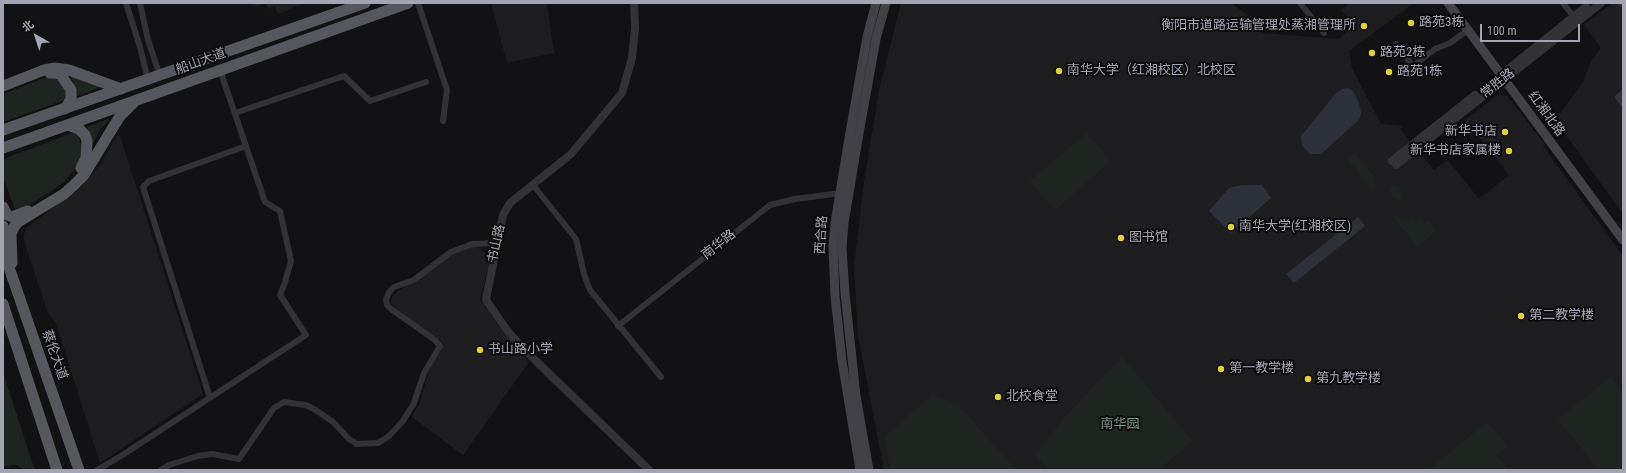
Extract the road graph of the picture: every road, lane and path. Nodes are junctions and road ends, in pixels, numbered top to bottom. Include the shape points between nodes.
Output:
1 (126, 3) edge
2 (140, 3) edge
3 (342, 3) edge
4 (365, 3) edge
5 (408, 3) edge
6 (418, 3) edge
7 (634, 3) edge
8 (876, 3) edge
9 (886, 3) edge
10 (1300, 3) edge
11 (1448, 3) edge
12 (1456, 3) edge
13 (1563, 3) edge
14 (1592, 3) edge
15 (1600, 3) edge
16 (1621, 3) edge
17 (1623, 5) edge
18 (334, 14) junction
19 (1574, 17) junction
20 (1468, 30) junction
21 (1324, 33) dead end
22 (1396, 44) dead end
23 (220, 70) junction
24 (1505, 75) junction
25 (160, 76) junction
26 (148, 80) junction
27 (426, 82) dead end
28 (3, 86) edge
29 (121, 89) junction
30 (3, 91) edge
31 (1623, 93) edge
32 (135, 100) junction
33 (1623, 104) edge
34 (65, 109) junction
35 (235, 113) junction
36 (443, 121) dead end
37 (68, 125) junction
38 (3, 130) edge
39 (246, 146) junction
40 (3, 148) edge
41 (1394, 163) dead end
42 (532, 185) junction
43 (834, 194) dead end
44 (3, 207) edge
45 (3, 226) edge
46 (1623, 231) edge
47 (1623, 240) edge
48 (497, 243) junction
49 (3, 250) edge
50 (12, 263) junction
51 (20, 299) junction
52 (3, 304) edge
53 (618, 326) junction
54 (661, 377) dead end
55 (210, 398) junction
56 (57, 470) edge
57 (79, 470) edge
58 (98, 470) edge
59 (161, 470) edge
60 (650, 470) edge
61 (860, 470) edge
62 (869, 470) edge

1 - 26 street
2 - 25 street via 148,40
3 - 18 street
4 - 18 highway, 船山大道
5 - 23 highway, 船山大道
6 - 36 street via 446,90
7 - 42 street, 书山路 via 632,58 622,94 571,154
8 - 61 main road, 西合路 via 867,37 834,223 833,247 842,361
9 - 62 main road, 西合路 via 876,39 844,223 842,248 856,396
10 - 21 street
11 - 20 main road, 红湘北路
12 - 24 main road, 红湘北路
13 - 19 street
14 - 19 street, 常胜路
15 - 24 street, 常胜路
16 - 17 street
18 - 25 highway, 船山大道
19 - 24 street, 常胜路
20 - 22 street via 1413,66
20 - 24 main road, 红湘北路
23 - 32 highway, 船山大道
23 - 35 street
24 - 41 street, 常胜路
24 - 46 main road, 红湘北路
24 - 47 main road, 红湘北路
25 - 26 highway, 船山大道
26 - 29 highway, 船山大道
27 - 35 street via 370,101 344,76
28 - 29 highway via 54,68 69,70
29 - 34 highway, 船山大道
30 - 34 highway via 56,73 61,75 71,90 71,99
31 - 33 street via 1618,97
32 - 37 highway, 船山大道
32 - 50 highway via 120,116 84,175 64,194 14,227 11,234
34 - 38 highway, 船山大道
35 - 39 street
37 - 40 highway, 船山大道
37 - 44 highway via 79,129 85,135 88,148 82,168 73,180 60,191 12,217 7,215
39 - 55 street via 265,202 280,211 291,261 280,295 306,335
39 - 55 street via 149,181 143,187
42 - 48 street, 书山路 via 506,209
42 - 53 street via 576,239 590,290
43 - 53 street, 南华路 via 770,205
45 - 50 highway
48 - 59 street via 472,244 451,252 414,280 394,287 389,292 387,305 440,346 424,373 414,403 403,422 389,436 378,443 357,444 314,409 306,405 284,402 274,408 239,459 212,454 169,465
48 - 60 street, 书山路 via 486,293 488,304 509,333 537,362
49 - 51 highway, 蔡伦大道
50 - 51 highway
51 - 57 highway, 蔡伦大道
52 - 56 highway
53 - 54 street
55 - 58 street

